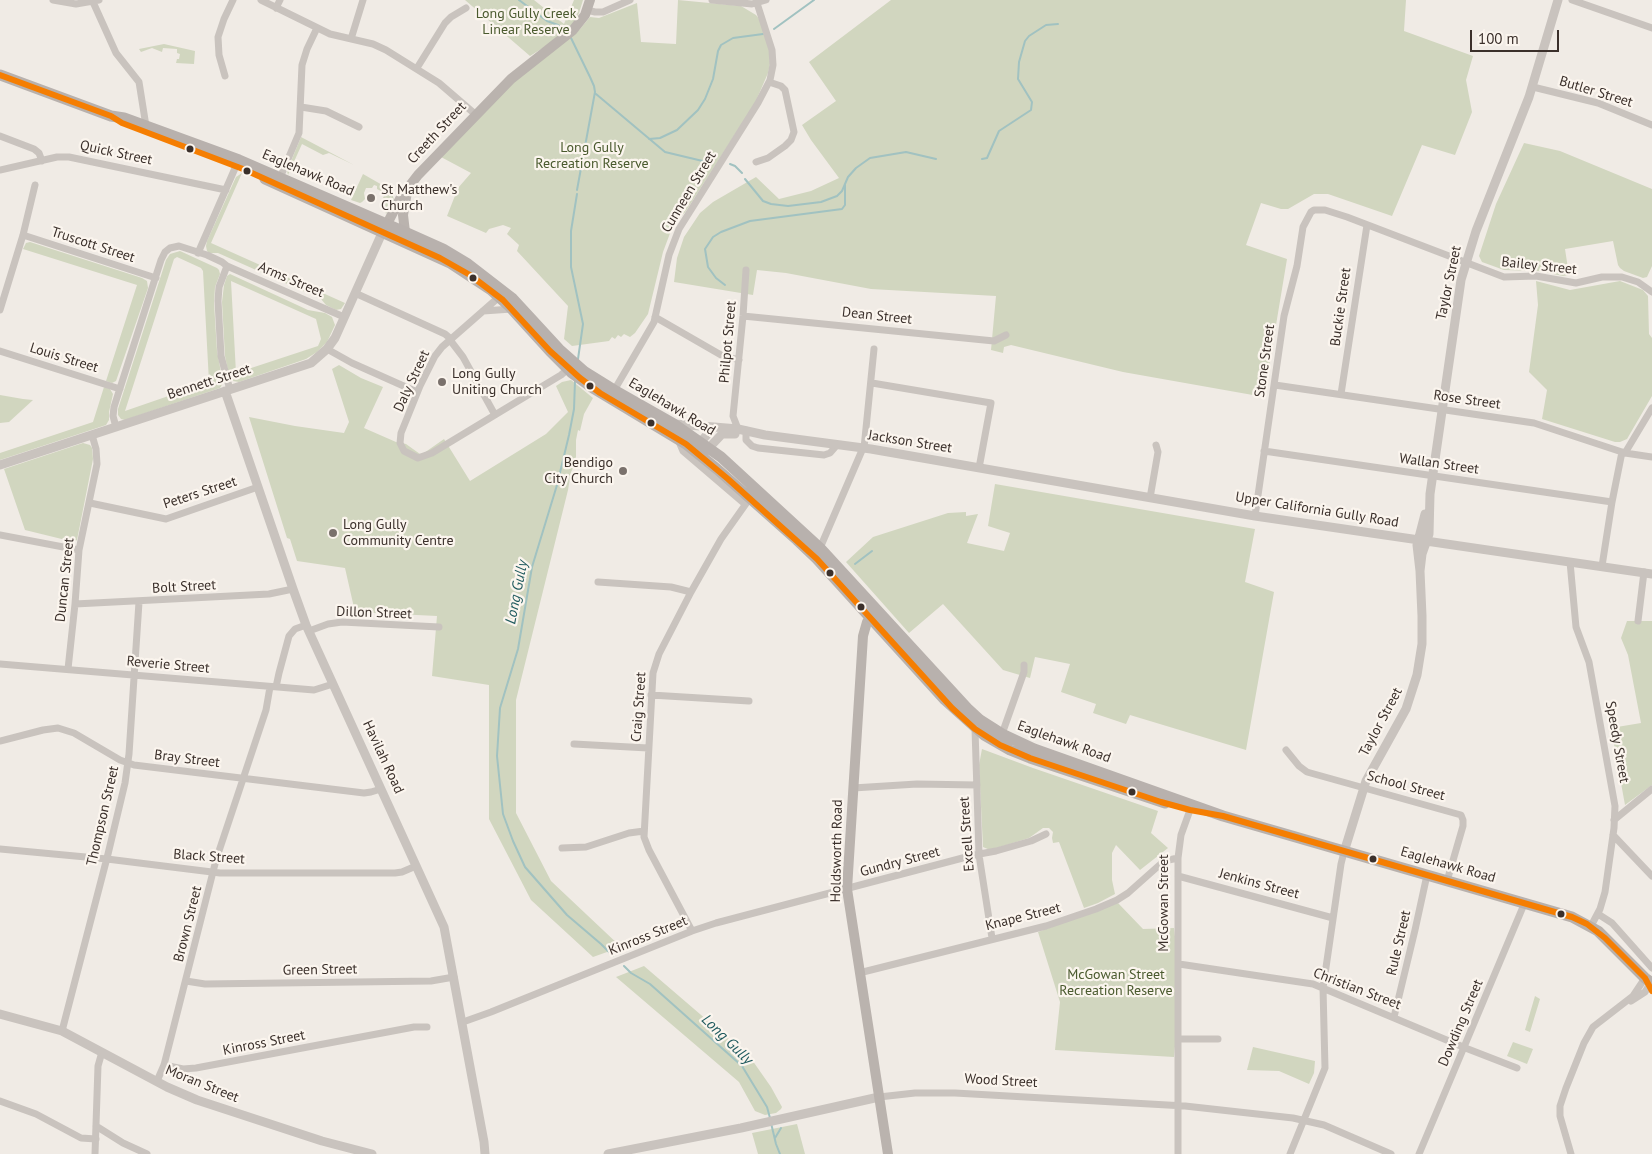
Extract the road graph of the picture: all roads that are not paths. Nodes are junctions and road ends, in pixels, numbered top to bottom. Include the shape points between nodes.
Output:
1 (53, 0) edge
2 (233, 0) edge
3 (260, 0) edge
4 (280, 0) edge
5 (363, 0) edge
6 (630, 0) edge
7 (712, 0) edge
8 (766, 0) edge
9 (1558, 0) edge
10 (1572, 0) edge
11 (96, 1) edge
12 (757, 2) edge
13 (588, 5) edge
14 (276, 8) junction
15 (466, 8) dead end
16 (317, 28) junction
17 (1652, 28) edge
18 (351, 39) junction
19 (417, 68) junction
20 (0, 74) edge
21 (225, 76) dead end
22 (769, 82) junction
23 (1532, 87) junction
24 (301, 107) junction
25 (475, 114) junction
26 (1652, 124) edge
27 (359, 127) dead end
28 (146, 129) junction
29 (0, 136) edge
30 (42, 161) junction
31 (756, 162) dead end
32 (238, 163) junction
33 (0, 170) edge
34 (280, 178) junction
35 (35, 184) dead end
36 (408, 186) junction
37 (226, 190) junction
38 (1311, 212) joint
39 (1367, 225) junction
40 (384, 228) junction
41 (405, 232) junction
42 (23, 235) junction
43 (198, 253) junction
44 (1465, 262) junction
45 (227, 266) junction
46 (746, 270) dead end
47 (156, 278) junction
48 (1651, 289) edge
49 (355, 293) junction
50 (2, 295) edge
51 (498, 297) junction
52 (512, 309) junction
53 (0, 310) edge
54 (483, 311) junction
55 (743, 316) junction
56 (344, 317) junction
57 (655, 318) junction
58 (1006, 335) dead end
59 (451, 340) junction
60 (328, 349) junction
61 (874, 349) dead end
62 (0, 351) edge
63 (739, 360) junction
64 (575, 370) junction
65 (872, 383) junction
66 (1275, 385) junction
67 (120, 389) junction
68 (228, 390) junction
69 (418, 392) junction
70 (612, 394) junction
71 (1340, 394) junction
72 (1652, 408) edge
73 (1441, 410) junction
74 (495, 415) junction
75 (733, 416) junction
76 (674, 424) junction
77 (116, 427) junction
78 (714, 427) junction
79 (726, 428) junction
80 (743, 431) junction
81 (92, 435) junction
82 (681, 443) junction
83 (837, 445) junction
84 (1156, 445) dead end
85 (702, 448) junction
86 (864, 448) junction
87 (1264, 451) junction
88 (1624, 452) junction
89 (721, 457) junction
90 (1652, 458) edge
91 (0, 466) edge
92 (979, 468) junction
93 (1432, 476) junction
94 (258, 488) junction
95 (1150, 498) junction
96 (747, 501) junction
97 (1612, 502) junction
98 (90, 503) junction
99 (1256, 516) junction
100 (0, 535) edge
101 (1422, 540) junction
102 (820, 548) junction
103 (79, 550) junction
104 (1570, 562) junction
105 (1602, 566) junction
106 (1648, 573) edge
107 (598, 582) dead end
108 (293, 589) junction
109 (691, 592) junction
110 (139, 602) junction
111 (76, 604) junction
112 (873, 614) junction
113 (1638, 621) dead end
114 (439, 627) dead end
115 (308, 628) junction
116 (0, 664) edge
117 (1024, 665) dead end
118 (68, 669) junction
119 (133, 675) junction
120 (333, 684) junction
121 (274, 687) junction
122 (651, 695) junction
123 (749, 701) dead end
124 (975, 728) junction
125 (1002, 734) junction
126 (0, 741) edge
127 (574, 744) dead end
128 (648, 748) junction
129 (1286, 750) dead end
130 (128, 764) junction
131 (243, 778) junction
132 (977, 785) junction
133 (1363, 787) junction
134 (852, 788) junction
135 (381, 789) junction
136 (1652, 789) edge
137 (1191, 807) junction
138 (1614, 820) junction
139 (644, 831) junction
140 (1046, 834) dead end
141 (1613, 835) junction
142 (562, 848) dead end
143 (0, 849) edge
144 (1344, 852) junction
145 (980, 854) junction
146 (1178, 858) junction
147 (107, 859) junction
148 (416, 866) junction
149 (213, 872) junction
150 (1427, 875) junction
151 (1178, 876) junction
152 (1652, 876) edge
153 (1447, 880) junction
154 (847, 889) junction
155 (1525, 902) junction
156 (1598, 914) junction
157 (1332, 918) junction
158 (1591, 926) junction
159 (692, 931) junction
160 (992, 938) junction
161 (1179, 964) junction
162 (1652, 968) edge
163 (859, 973) junction
164 (454, 977) junction
165 (186, 981) junction
166 (1650, 984) edge
167 (1323, 988) junction
168 (0, 1014) edge
169 (1394, 1017) junction
170 (463, 1022) junction
171 (428, 1027) dead end
172 (62, 1031) junction
173 (1179, 1039) junction
174 (1218, 1039) dead end
175 (1464, 1047) junction
176 (102, 1052) junction
177 (164, 1065) junction
178 (1517, 1068) dead end
179 (157, 1081) junction
180 (879, 1097) junction
181 (0, 1101) edge
182 (1179, 1106) junction
183 (1304, 1120) junction
184 (96, 1126) junction
185 (96, 1139) junction
186 (484, 1142) junction
187 (95, 1154) edge
188 (147, 1154) edge
189 (372, 1154) edge
190 (485, 1154) edge
191 (489, 1154) edge
192 (608, 1154) edge
193 (888, 1154) edge
194 (1178, 1154) edge
195 (1290, 1154) edge
196 (1391, 1154) edge
197 (1419, 1154) edge
198 (1571, 1154) edge

1 - 11 street via 76,4
2 - 21 street via 218,37
3 - 14 street
4 - 14 street
5 - 18 street
6 - 13 street, Creeth Street via 603,12 595,12
7 - 12 street
8 - 12 street
9 - 23 street, Taylor Street
10 - 17 street
11 - 28 street via 114,50 139,82
12 - 22 street, Cunneen Street via 772,50
13 - 25 main road, Creeth Street via 573,30 510,79
14 - 16 street
15 - 19 street via 445,23
16 - 18 street
16 - 24 street via 302,65
18 - 19 street via 380,46
19 - 25 street via 444,86
20 - 28 main road, Eaglehawk Road via 124,118
22 - 31 street via 785,90 794,132 785,146
22 - 57 street, Cunneen Street via 679,229 669,256
23 - 26 street, Butler Street via 1598,103
23 - 44 street, Taylor Street
24 - 27 street via 326,110
24 - 34 street via 299,133
25 - 36 main road, Creeth Street
28 - 32 main road, Eaglehawk Road
29 - 30 street via 34,149
30 - 33 street, Quick Street
30 - 37 street, Quick Street via 75,157
32 - 34 main road, Eaglehawk Road
32 - 37 street
32 - 40 main road, Eaglehawk Road
34 - 40 main road, Eaglehawk Road
35 - 42 street
36 - 40 main road, Creeth Street
36 - 41 main road via 403,210
37 - 43 street
38 - 39 street, Bailey Street via 1325,210
38 - 66 street, Stone Street via 1303,227 1286,306
39 - 44 street, Bailey Street
39 - 71 street, Buckie Street
40 - 41 main road, Eaglehawk Road
40 - 49 street, Creeth Street
40 - 51 main road, Eaglehawk Road via 453,264
41 - 64 main road, Eaglehawk Road via 454,256 494,283 512,298
42 - 47 street, Truscott Street
42 - 50 street
43 - 45 street, Arms Street via 213,263
43 - 47 street, Arms Street via 182,247 167,250
44 - 48 street, Bailey Street via 1504,277 1536,276 1580,283 1622,277
44 - 73 street, Taylor Street
45 - 56 street, Arms Street
45 - 68 street, Havilah Road via 218,297 221,356
46 - 55 street, Philpot Street
47 - 67 street
49 - 56 street, Creeth Street
49 - 59 street via 446,334
50 - 53 street
51 - 52 main road, Eaglehawk Road
51 - 54 street, Daly Street
52 - 54 street
52 - 64 main road, Eaglehawk Road
54 - 59 street, Daly Street
55 - 58 street, Dean Street via 994,341
55 - 63 street, Philpot Street
56 - 60 street, Creeth Street
57 - 63 street via 721,355
57 - 70 street, Cunneen Street
59 - 69 street, Daly Street via 435,356
59 - 74 street
60 - 68 street, Bennett Street via 304,366
60 - 69 street
61 - 65 street
62 - 67 street, Louis Street
63 - 75 street, Philpot Street
64 - 70 main road, Eaglehawk Road
64 - 74 street via 561,375
65 - 86 street
65 - 92 street via 991,404
66 - 71 street, Rose Street
66 - 87 street, Stone Street
67 - 77 street via 113,412
68 - 77 street, Bennett Street
68 - 94 street, Havilah Road
69 - 74 street, Daly Street via 400,440 402,448 420,458
70 - 76 main road, Eaglehawk Road
70 - 82 main road, Eaglehawk Road
71 - 73 street, Rose Street
72 - 88 street
73 - 88 street, Rose Street via 1540,424
73 - 93 street, Taylor Street
75 - 79 street, Philpot Street
75 - 80 street, Philpot Street
76 - 78 street, Jackson Street
76 - 85 main road, Eaglehawk Road
77 - 81 street, Bennett Street
78 - 79 street, Jackson Street
78 - 85 street
79 - 80 street, Jackson Street
80 - 83 street, Jackson Street
80 - 83 street via 748,443 758,448 824,455
80 - 85 street, Jackson Street via 724,434
81 - 91 street, Bennett Street
81 - 98 street, Duncan Street via 97,464
82 - 85 main road, Eaglehawk Road
82 - 96 street, Eaglehawk Road via 683,451
83 - 86 street, Jackson Street
84 - 95 street via 1158,452
85 - 89 main road, Eaglehawk Road
85 - 96 main road, Eaglehawk Road
86 - 92 street, Jackson Street
86 - 102 street
87 - 93 street, Wallan Street
87 - 99 street, Stone Street
88 - 90 street, Rose Street
88 - 97 street
89 - 96 main road via 750,491
89 - 102 main road, Eaglehawk Road
92 - 95 street, Upper California Gully Road
93 - 97 street, Wallan Street
93 - 101 street, Taylor Street via 1429,534
94 - 98 street, Peters Street via 166,519
94 - 108 street, Havilah Road
95 - 99 street, Upper California Gully Road
96 - 109 street, Craig Street
96 - 112 main road, Eaglehawk Road via 812,554
97 - 105 street
98 - 103 street, Duncan Street
99 - 101 street, Upper California Gully Road
100 - 103 street
101 - 104 street, Upper California Gully Road
101 - 133 street, Taylor Street via 1422,644 1414,687 1406,709
102 - 112 main road, Eaglehawk Road
103 - 111 street, Duncan Street
104 - 105 street, Upper California Gully Road
104 - 138 street, Speedy Street via 1576,627 1592,674 1612,784
105 - 106 street, Upper California Gully Road
106 - 113 street
107 - 109 street
108 - 110 street, Bolt Street via 276,594
108 - 115 street, Havilah Road
109 - 122 street, Craig Street via 656,659
110 - 111 street, Bolt Street
110 - 119 street, Thompson Street
111 - 118 street, Duncan Street
112 - 124 main road, Eaglehawk Road via 945,700
112 - 125 main road, Eaglehawk Road via 967,708
112 - 134 main road, Holdsworth Road via 865,625 863,636
114 - 115 street, Dillon Street via 342,622
115 - 120 street, Havilah Road
115 - 121 street, Brown Street via 295,629 289,636
116 - 118 street, Reverie Street
117 - 125 street
118 - 119 street, Reverie Street
119 - 121 street, Reverie Street
119 - 130 street, Thompson Street
120 - 121 street, Reverie Street via 314,690
120 - 135 street, Havilah Road
121 - 131 street, Brown Street
122 - 123 street
122 - 128 street, Craig Street
124 - 132 street, Excell Street
124 - 137 main road, Eaglehawk Road via 1030,758 1142,796
125 - 137 main road, Eaglehawk Road
126 - 130 street, Bray Street via 43,730 65,729
127 - 128 street
128 - 139 street, Craig Street
129 - 133 street, School Street via 1305,771
130 - 131 street, Bray Street
130 - 147 street, Thompson Street
131 - 135 street, Bray Street via 364,793
131 - 149 street, Brown Street
132 - 134 street
132 - 145 street, Excell Street
133 - 144 street, Taylor Street
133 - 153 street, School Street via 1461,815 1463,826
134 - 154 main road, Holdsworth Road
135 - 148 street, Havilah Road
136 - 138 street
137 - 144 main road, Eaglehawk Road
137 - 146 street, McGowan Street via 1180,840
138 - 141 street, Speedy Street
139 - 142 street via 586,847
139 - 159 street, Craig Street via 649,850
140 - 145 street, Gundry Street
141 - 152 street
141 - 156 street, Speedy Street via 1605,892
143 - 147 street, Black Street
144 - 150 main road, Eaglehawk Road
144 - 157 street
145 - 154 street, Gundry Street
145 - 160 street, Excell Street
146 - 151 street, McGowan Street
146 - 160 street, Knape Street via 1164,862 1136,887 1109,904 1051,924
147 - 149 street, Black Street
147 - 172 street, Thompson Street
148 - 149 street, Black Street via 395,873
148 - 164 street, Havilah Road via 444,928
149 - 165 street, Brown Street
150 - 153 main road, Eaglehawk Road
150 - 169 street, Rule Street
151 - 157 street, Jenkins Street
151 - 161 street, McGowan Street
153 - 155 main road, Eaglehawk Road
154 - 159 street, Kinross Street
154 - 163 main road, Holdsworth Road
155 - 158 main road, Eaglehawk Road
155 - 175 street, Dowding Street
156 - 158 street, Speedy Street
156 - 162 street via 1612,923
157 - 167 street
158 - 166 main road, Eaglehawk Road
159 - 170 street, Kinross Street
160 - 163 street, Knape Street
161 - 167 street, Christian Street via 1305,982
161 - 173 street, McGowan Street
163 - 180 main road, Holdsworth Road
164 - 165 street, Green Street via 431,981 210,984
164 - 170 street, Havilah Road
165 - 177 street, Brown Street
166 - 198 street via 1641,996 1624,1004 1590,1031 1563,1096 1560,1116
167 - 169 street, Christian Street
167 - 183 street via 1325,1068
168 - 172 street, Moran Street
169 - 175 street, Christian Street
170 - 186 street, Havilah Road
171 - 177 street, Kinross Street via 196,1068
172 - 176 street, Moran Street
173 - 174 street
173 - 182 street, McGowan Street
175 - 178 street, Christian Street
175 - 197 street, Dowding Street
176 - 179 street, Moran Street
176 - 184 street via 98,1066
177 - 179 street, Brown Street
179 - 189 street, Moran Street via 209,1104
180 - 182 street, Wood Street via 944,1092
180 - 192 street, Wood Street
180 - 193 main road, Holdsworth Road
181 - 185 street via 36,1114 81,1138
182 - 183 street, Wood Street
182 - 194 street, McGowan Street
183 - 195 street
183 - 196 street, Wood Street via 1324,1125
184 - 185 street
184 - 188 street
185 - 187 street
186 - 190 street, Havilah Road
186 - 191 street, Havilah Road

